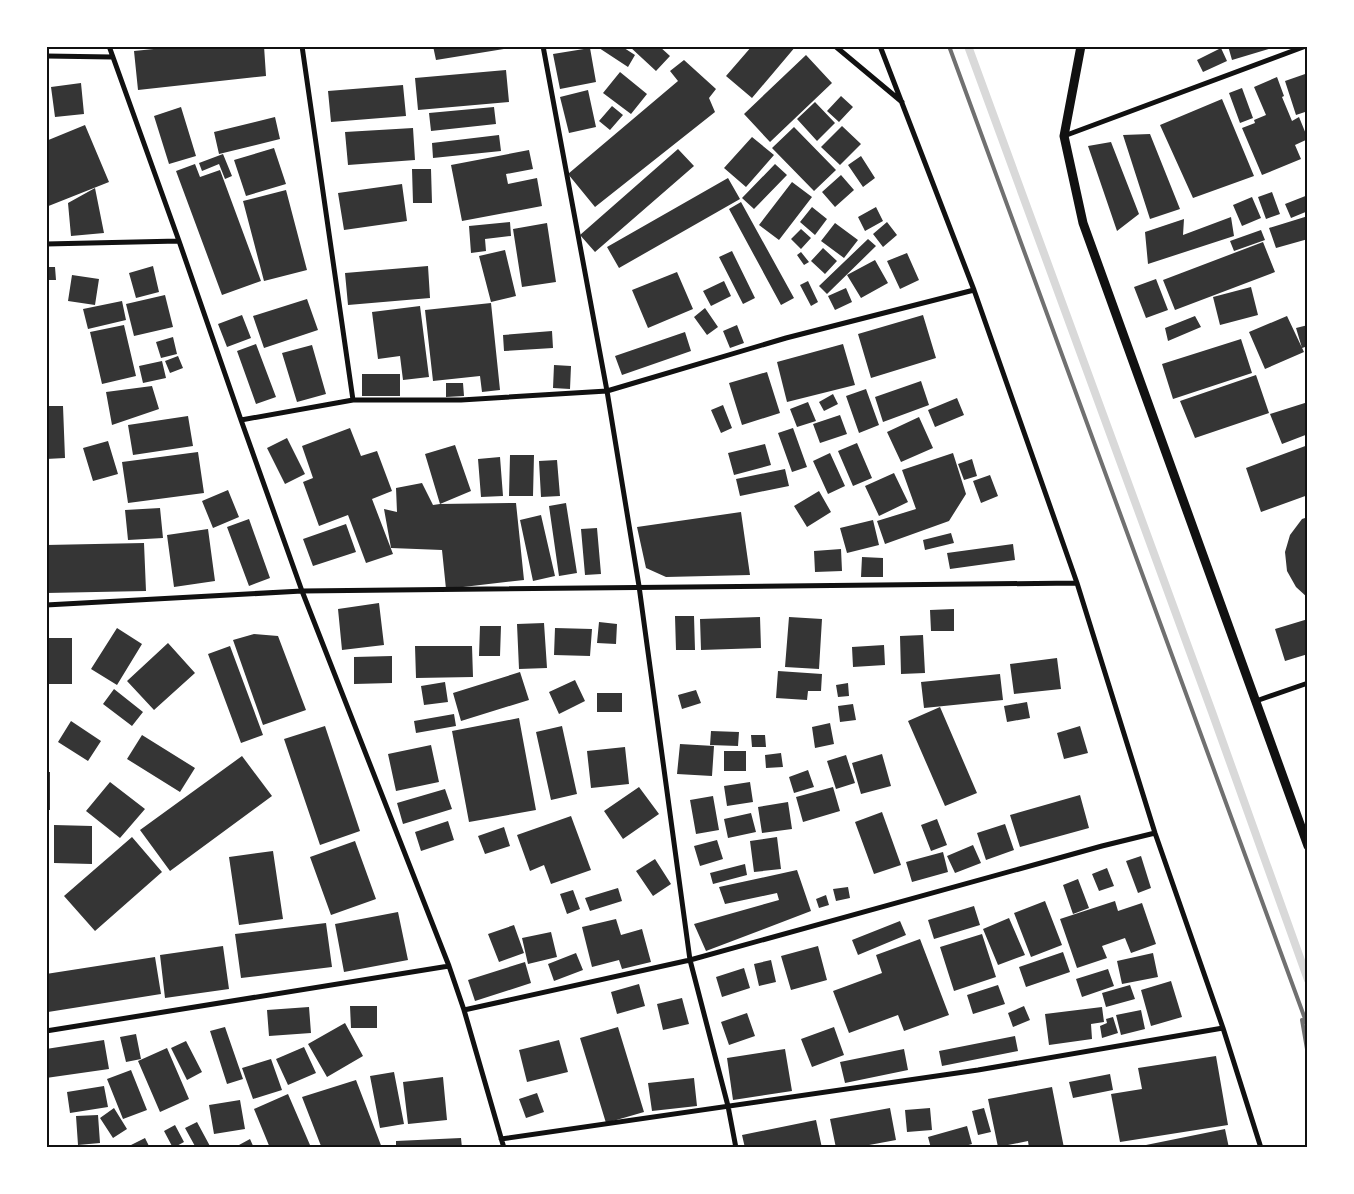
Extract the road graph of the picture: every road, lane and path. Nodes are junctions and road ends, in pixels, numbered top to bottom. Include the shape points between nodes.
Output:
1 (109, 46) edge
2 (302, 46) edge
3 (543, 46) edge
4 (835, 46) edge
5 (880, 46) edge
6 (1081, 46) edge
7 (1306, 46) edge
8 (46, 56) edge
9 (112, 57) junction
10 (903, 103) junction
11 (1064, 136) junction
12 (180, 240) junction
13 (46, 244) edge
14 (974, 290) junction
15 (607, 391) junction
16 (353, 400) junction
17 (241, 420) junction
18 (1077, 582) junction
19 (639, 586) junction
20 (302, 591) junction
21 (46, 605) edge
22 (1308, 683) edge
23 (1256, 701) junction
24 (1155, 833) junction
25 (1308, 846) edge
26 (690, 960) junction
27 (449, 966) junction
28 (464, 1010) junction
29 (1223, 1028) junction
30 (46, 1031) edge
31 (728, 1106) junction
32 (501, 1139) junction
33 (504, 1148) edge
34 (736, 1148) edge
35 (1261, 1148) edge

1 - 9 street
2 - 16 street
3 - 15 street
4 - 10 street
5 - 10 street
6 - 11 street
7 - 11 street
8 - 9 street
9 - 12 street
10 - 14 street
11 - 23 street via 1083,223 1096,262
12 - 13 street
12 - 17 street
14 - 15 street via 786,338
14 - 18 street
15 - 16 street via 461,400
15 - 19 street
16 - 17 street
17 - 20 street
18 - 19 street
18 - 24 street
19 - 20 street
19 - 26 street
20 - 21 street
20 - 27 street
22 - 23 street
23 - 25 street
24 - 26 street
24 - 29 street
26 - 28 street
26 - 31 street
27 - 28 street
27 - 30 street
28 - 32 street
29 - 31 street via 978,1070
29 - 35 street
31 - 32 street
31 - 34 street
32 - 33 street

